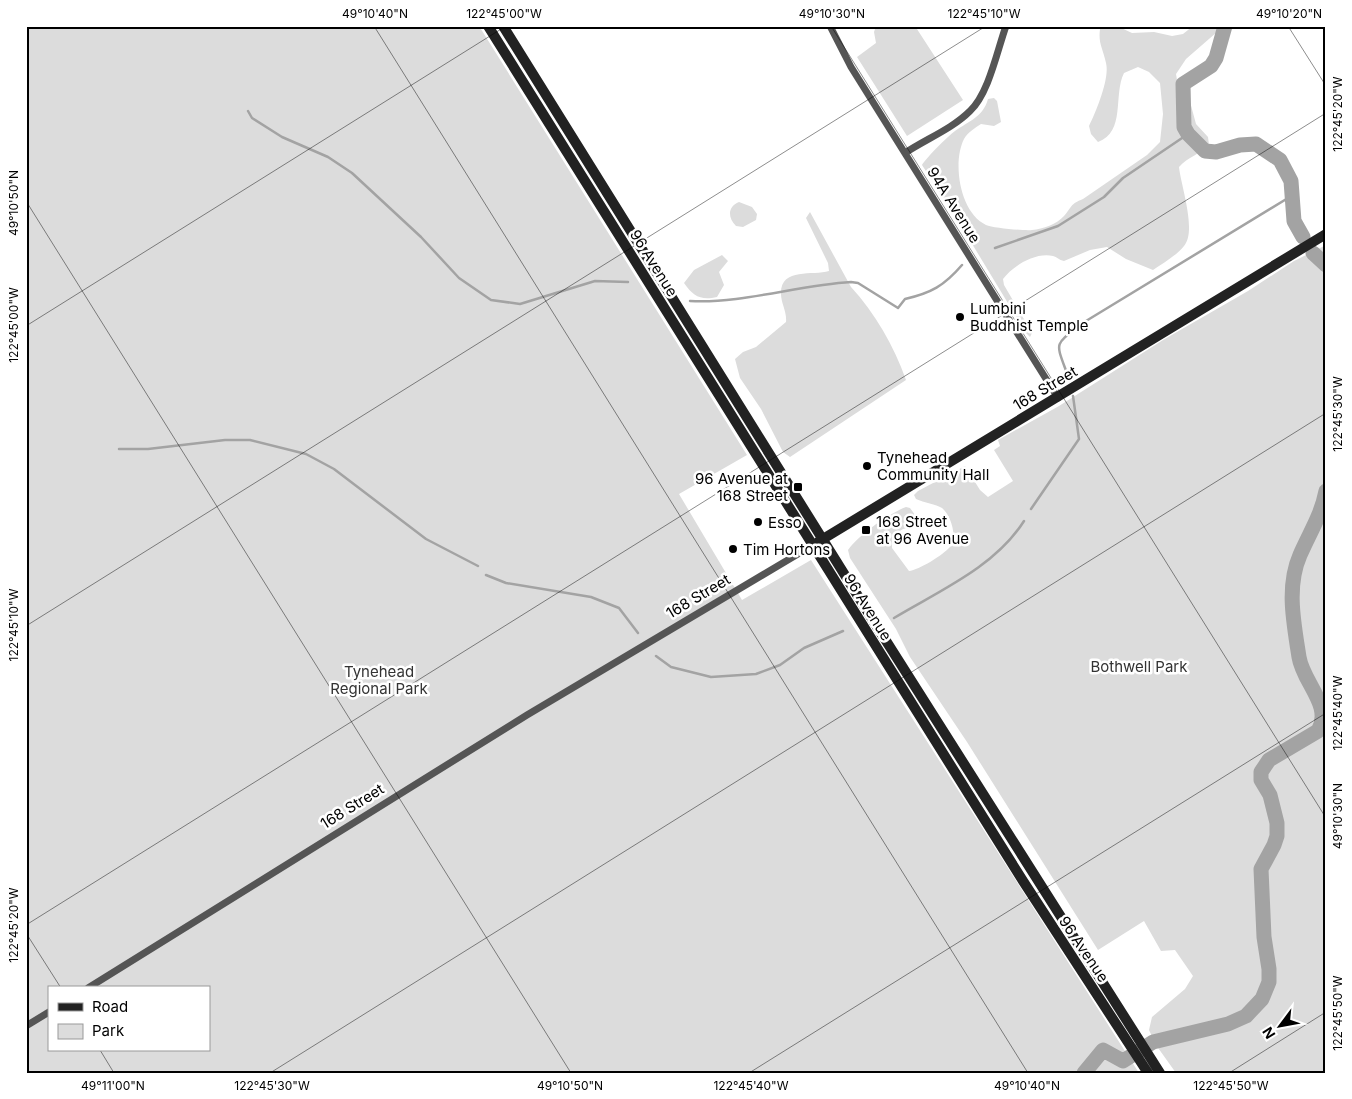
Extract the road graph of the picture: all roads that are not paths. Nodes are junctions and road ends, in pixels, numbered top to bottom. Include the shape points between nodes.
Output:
1 (488, 26) edge
2 (503, 26) edge
3 (830, 26) edge
4 (1006, 26) edge
5 (905, 153) junction
6 (1326, 234) edge
7 (1058, 398) junction
8 (823, 539) junction
9 (812, 546) junction
10 (91, 986) edge
11 (48, 1013) edge
12 (26, 1026) edge
13 (1131, 1037) junction
14 (1153, 1070) edge

1 - 9 main road, 96 Avenue
2 - 8 main road, 96 Avenue
3 - 5 street, 94A Avenue via 846,59
4 - 5 street via 986,84 974,107
5 - 7 street, 94A Avenue
6 - 7 main road, 168 Street
7 - 8 main road, 168 Street
8 - 9 main road, 168 Street
8 - 13 main road, 96 Avenue
9 - 10 street, 168 Street via 527,715
9 - 13 main road, 96 Avenue via 1028,889
11 - 12 street
13 - 14 main road, 96 Avenue

